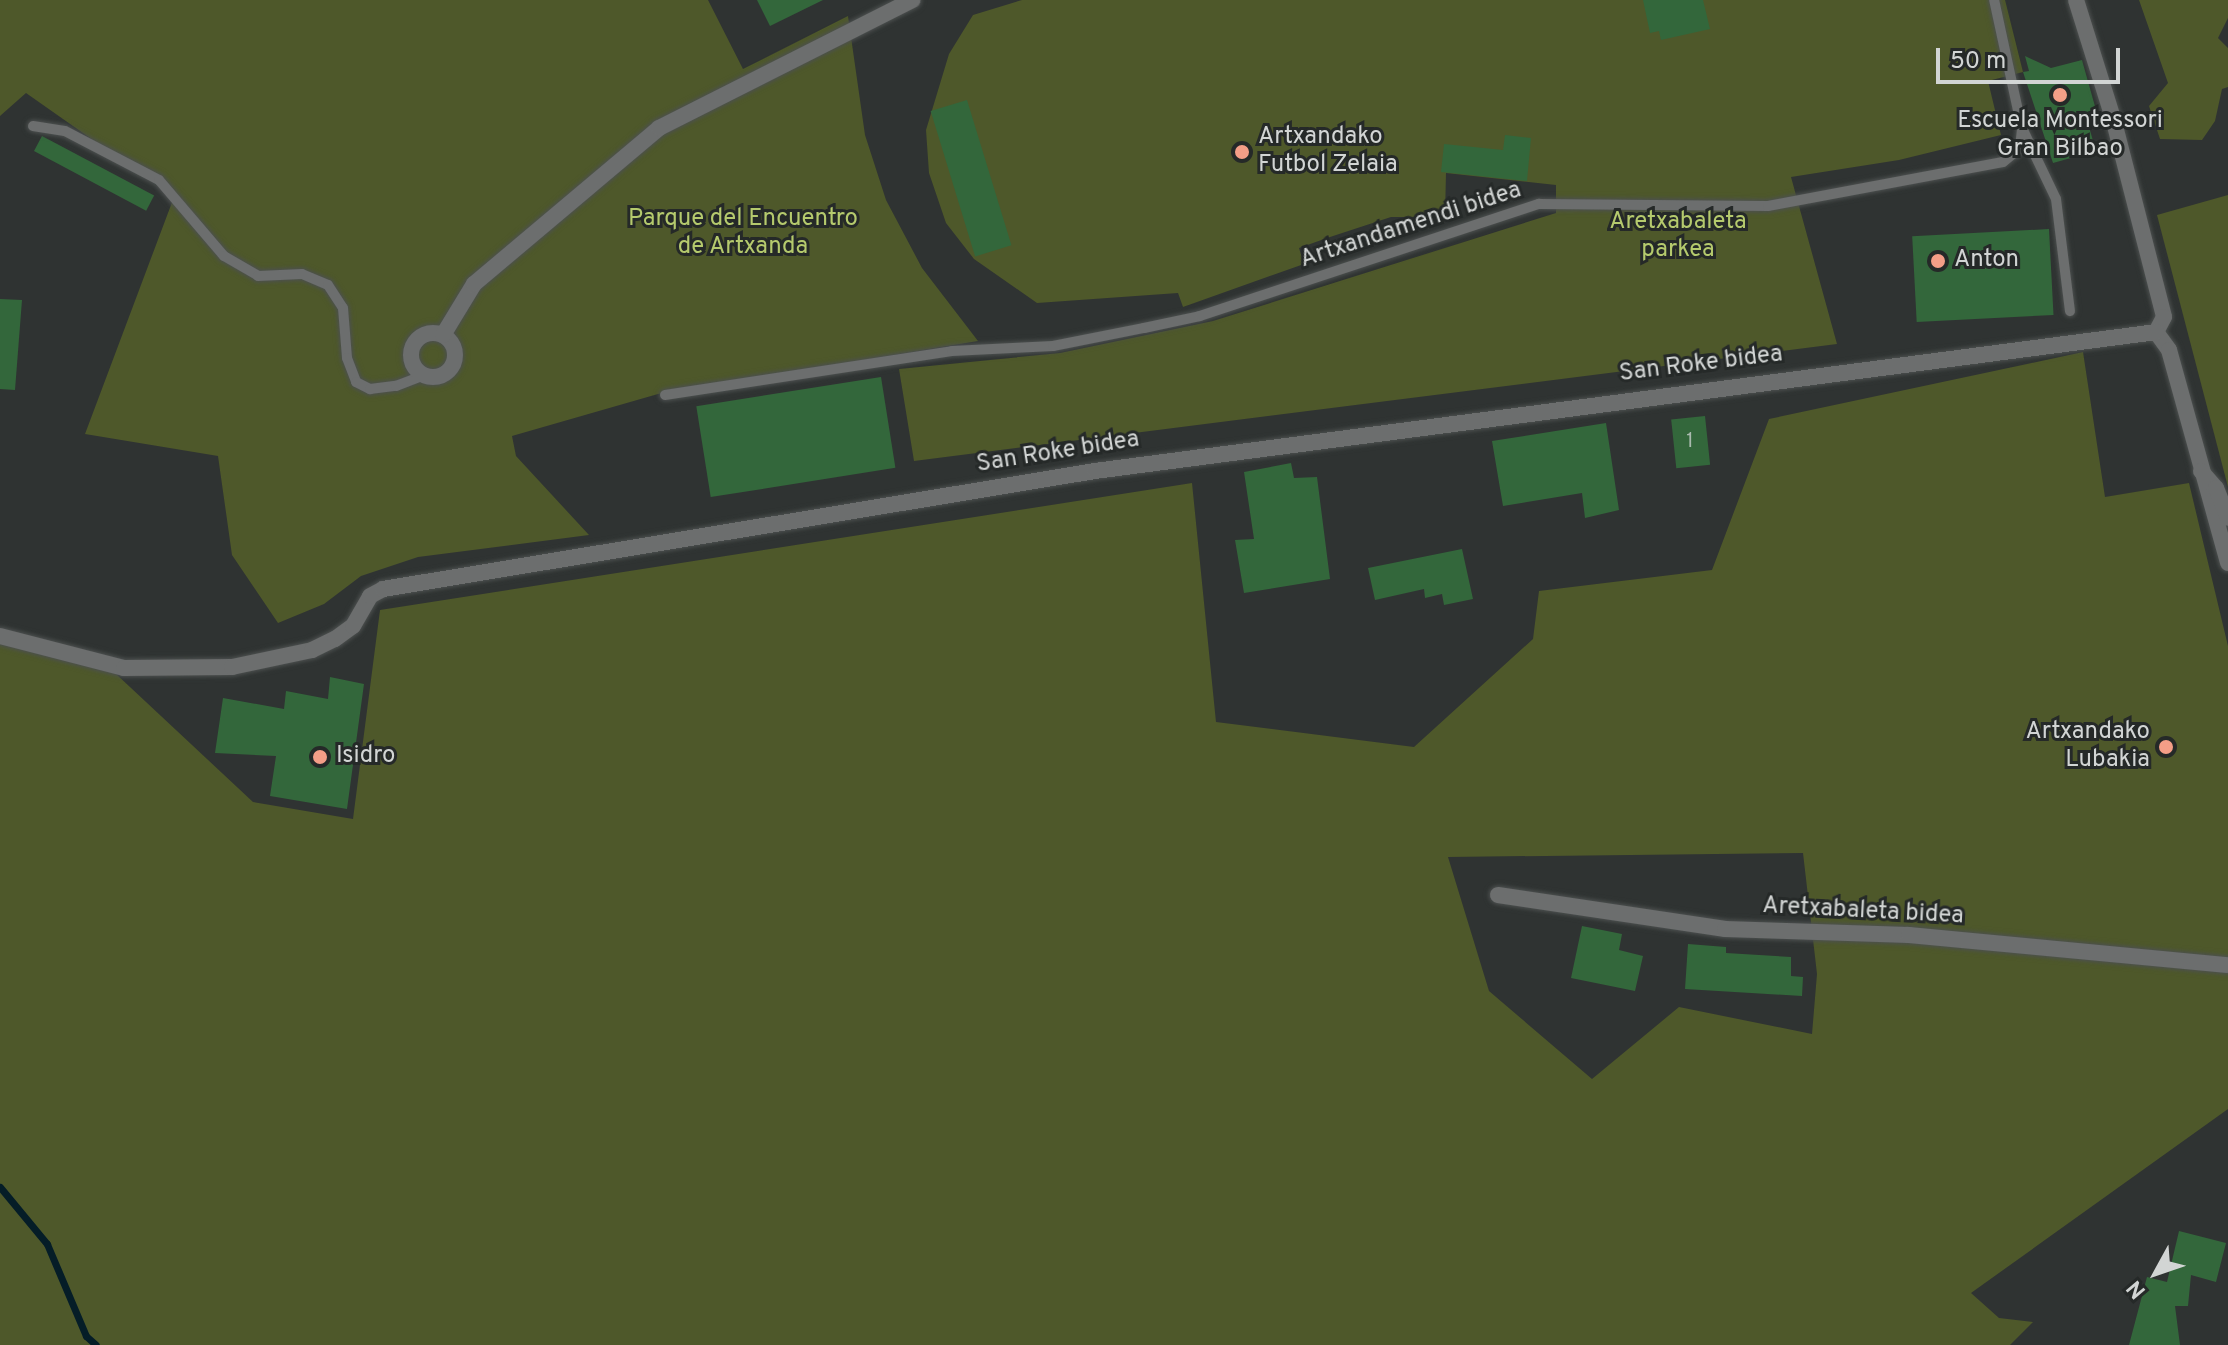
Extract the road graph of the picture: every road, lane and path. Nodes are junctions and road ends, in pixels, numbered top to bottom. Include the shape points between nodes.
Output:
1 (912, 0) edge
2 (1994, 0) edge
3 (2076, 0) edge
4 (33, 126) dead end
5 (2022, 129) junction
6 (2070, 311) dead end
7 (2156, 332) junction
8 (443, 335) junction
9 (425, 375) junction
10 (665, 395) dead end
11 (2199, 469) junction
12 (2228, 518) edge
13 (2228, 563) edge
14 (0, 636) edge
15 (1498, 895) dead end
16 (2228, 965) edge

1 - 8 street via 659,128 474,284
2 - 5 lane
3 - 7 street via 2113,118 2164,317
4 - 9 lane via 65,131 159,180 224,256 258,276 302,274 328,285 343,308 347,358 356,382 370,389
5 - 6 lane via 2056,199
5 - 10 lane, Artxandamendi bidea via 2020,148 2003,162 1947,175 1768,206 1539,204 1200,316 1053,346 952,351
7 - 11 street via 2169,350
7 - 14 street, San Roke bidea via 1095,471 383,589 370,596 353,626 335,639 312,650 232,667 124,668
8 - 9 street via 453,345 452,366 441,375
8 - 9 street via 429,333 413,345 414,366
11 - 12 street via 2216,488
11 - 13 street
15 - 16 street, Aretxabaleta bidea via 1725,929 1909,935

